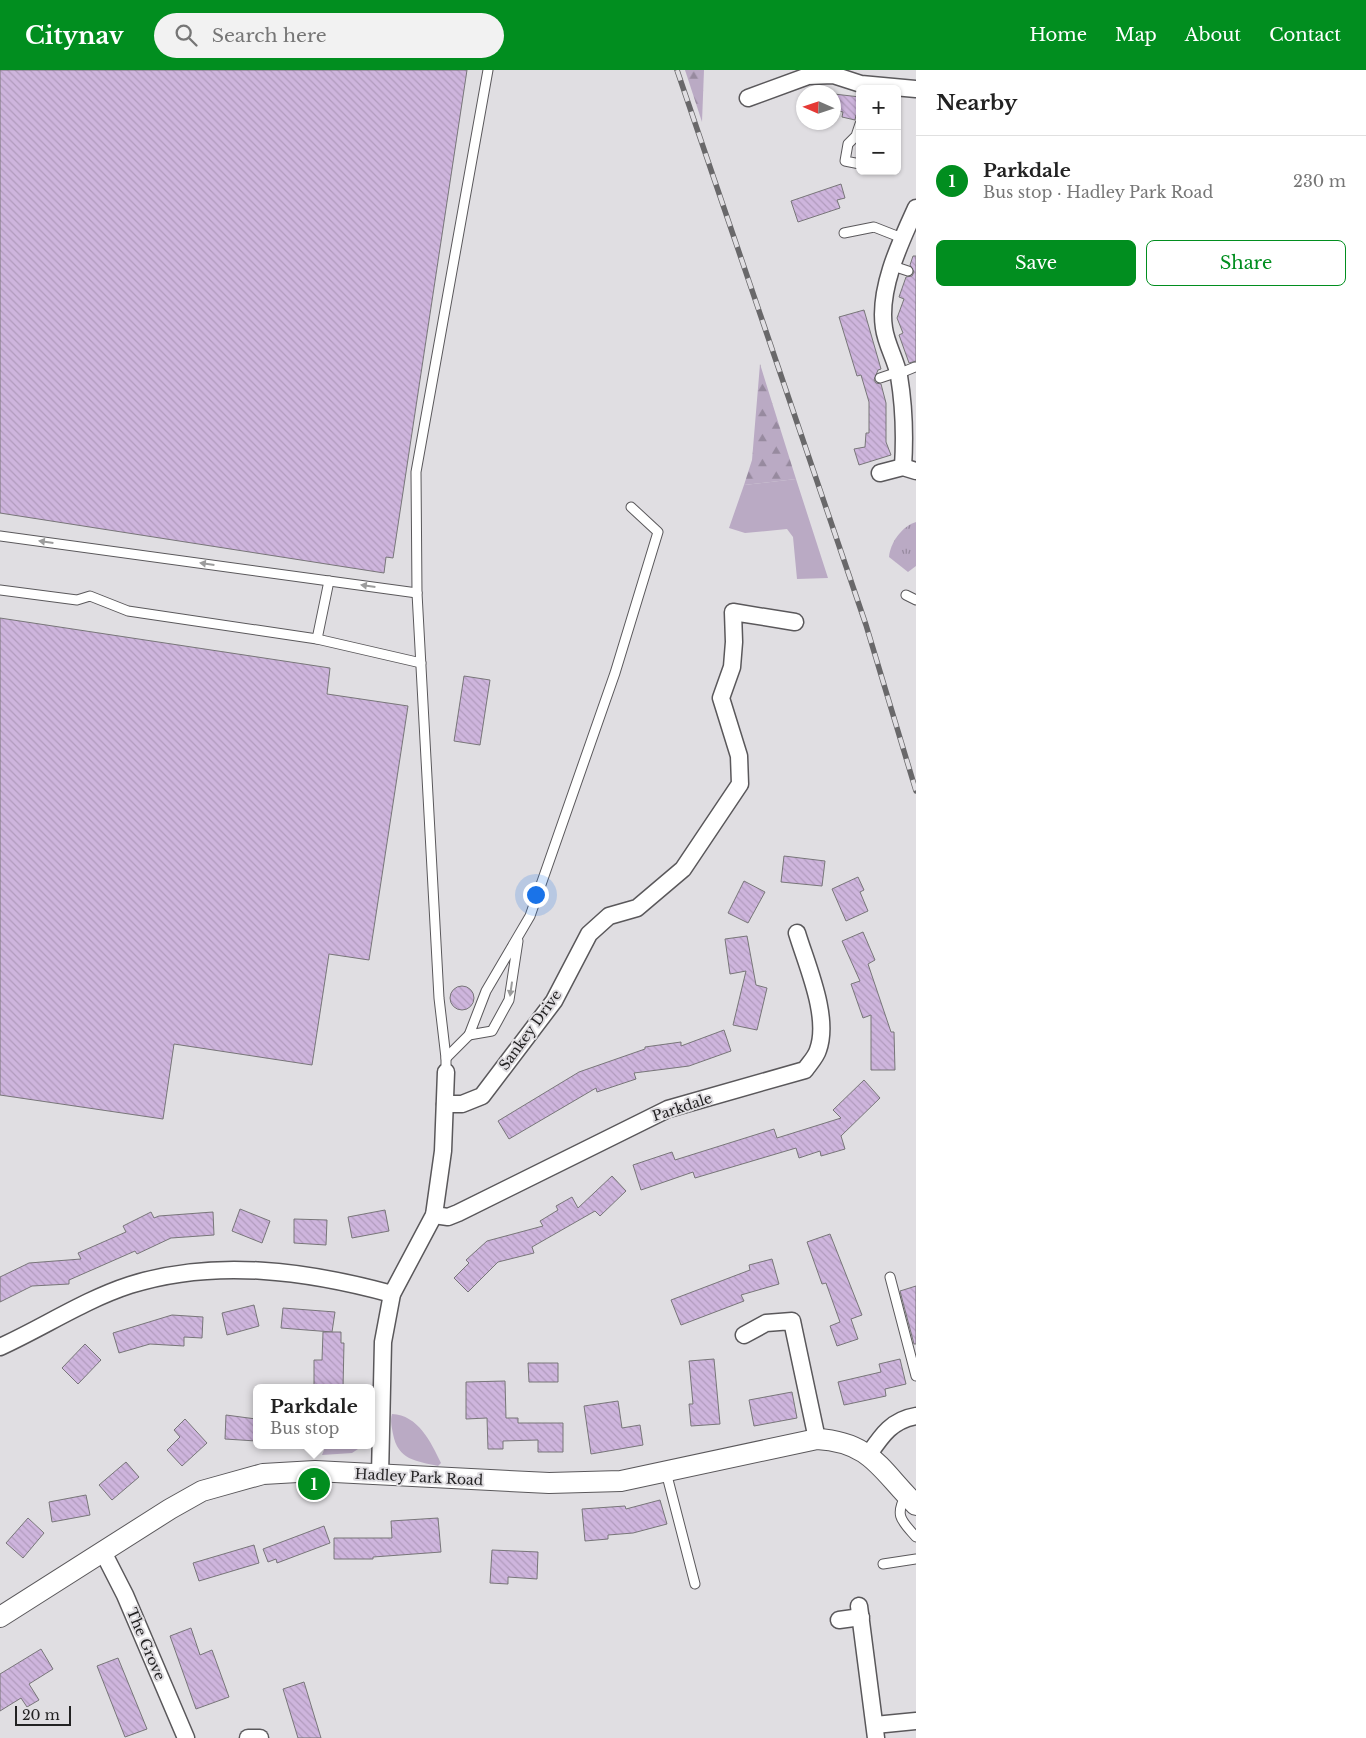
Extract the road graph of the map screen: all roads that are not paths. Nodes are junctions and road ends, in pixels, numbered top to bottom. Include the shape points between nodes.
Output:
1 (488, 70) edge
2 (862, 85) edge
3 (901, 88) edge
4 (916, 89) edge
5 (748, 98) dead end
6 (856, 136) edge
7 (856, 163) edge
8 (916, 208) edge
9 (844, 233) dead end
10 (902, 238) junction
11 (915, 367) edge
12 (898, 373) junction
13 (880, 378) dead end
14 (911, 428) edge
15 (909, 469) edge
16 (880, 473) dead end
17 (631, 508) dead end
18 (0, 536) edge
19 (329, 581) junction
20 (0, 590) edge
21 (417, 592) junction
22 (906, 595) dead end
23 (916, 600) edge
24 (796, 622) dead end
25 (317, 639) junction
26 (421, 663) junction
27 (797, 933) dead end
28 (518, 941) junction
29 (469, 1035) junction
30 (446, 1065) junction
31 (445, 1104) junction
32 (434, 1215) junction
33 (890, 1277) dead end
34 (392, 1294) junction
35 (744, 1335) dead end
36 (0, 1347) edge
37 (916, 1376) edge
38 (916, 1416) edge
39 (818, 1439) junction
40 (869, 1454) junction
41 (666, 1472) junction
42 (380, 1475) junction
43 (911, 1500) edge
44 (916, 1537) edge
45 (103, 1552) junction
46 (916, 1559) edge
47 (883, 1564) dead end
48 (695, 1584) dead end
49 (0, 1617) edge
50 (839, 1620) dead end
51 (916, 1721) edge
52 (876, 1731) edge
53 (186, 1738) edge
54 (248, 1738) edge
55 (260, 1738) edge

1 - 21 lane via 416,472
2 - 5 street via 834,75 808,76
3 - 4 street
6 - 7 lane via 848,144 845,161
8 - 10 street
9 - 10 lane via 874,227
10 - 12 street via 900,268 886,288 884,328
11 - 12 lane
12 - 13 lane
12 - 14 street
14 - 15 street
15 - 16 street
17 - 28 lane via 658,532 615,673 530,916
19 -> 18 lane
21 -> 19 lane
19 - 25 lane
20 - 25 lane via 77,600 90,596 128,611
21 - 26 lane
22 - 23 lane
24 - 31 street, Sankey Drive via 733,612 732,666 721,698 739,756 740,784 683,869 636,908 609,916 589,934 554,1001 482,1096 462,1104
25 - 26 lane
26 - 30 lane via 439,998
27 - 32 street, Parkdale via 823,1029 818,1052 805,1070 668,1109 448,1217
28 - 29 lane via 486,991
28 -> 29 lane via 509,1000 492,1031
29 - 30 lane
30 - 31 street
31 - 32 street via 443,1151
32 - 34 street
33 - 37 lane
34 - 36 street via 294,1274 193,1271 131,1285 96,1298
34 - 42 street via 383,1342
35 - 39 street via 766,1322 792,1321
38 - 40 street via 897,1421 886,1430
39 - 40 street, Hadley Park Road via 845,1442
39 - 41 street, Hadley Park Road
40 - 43 street, Hadley Park Road
41 - 42 street, Hadley Park Road via 621,1481 549,1483
41 - 48 lane
42 - 45 street, Hadley Park Road via 283,1472 232,1481 202,1491
43 - 44 lane via 899,1506 899,1514
45 - 49 street, Hadley Park Road
45 - 53 street, The Grove via 125,1595
46 - 47 lane
50 - 52 street via 860,1612
51 - 52 street
54 - 55 street

